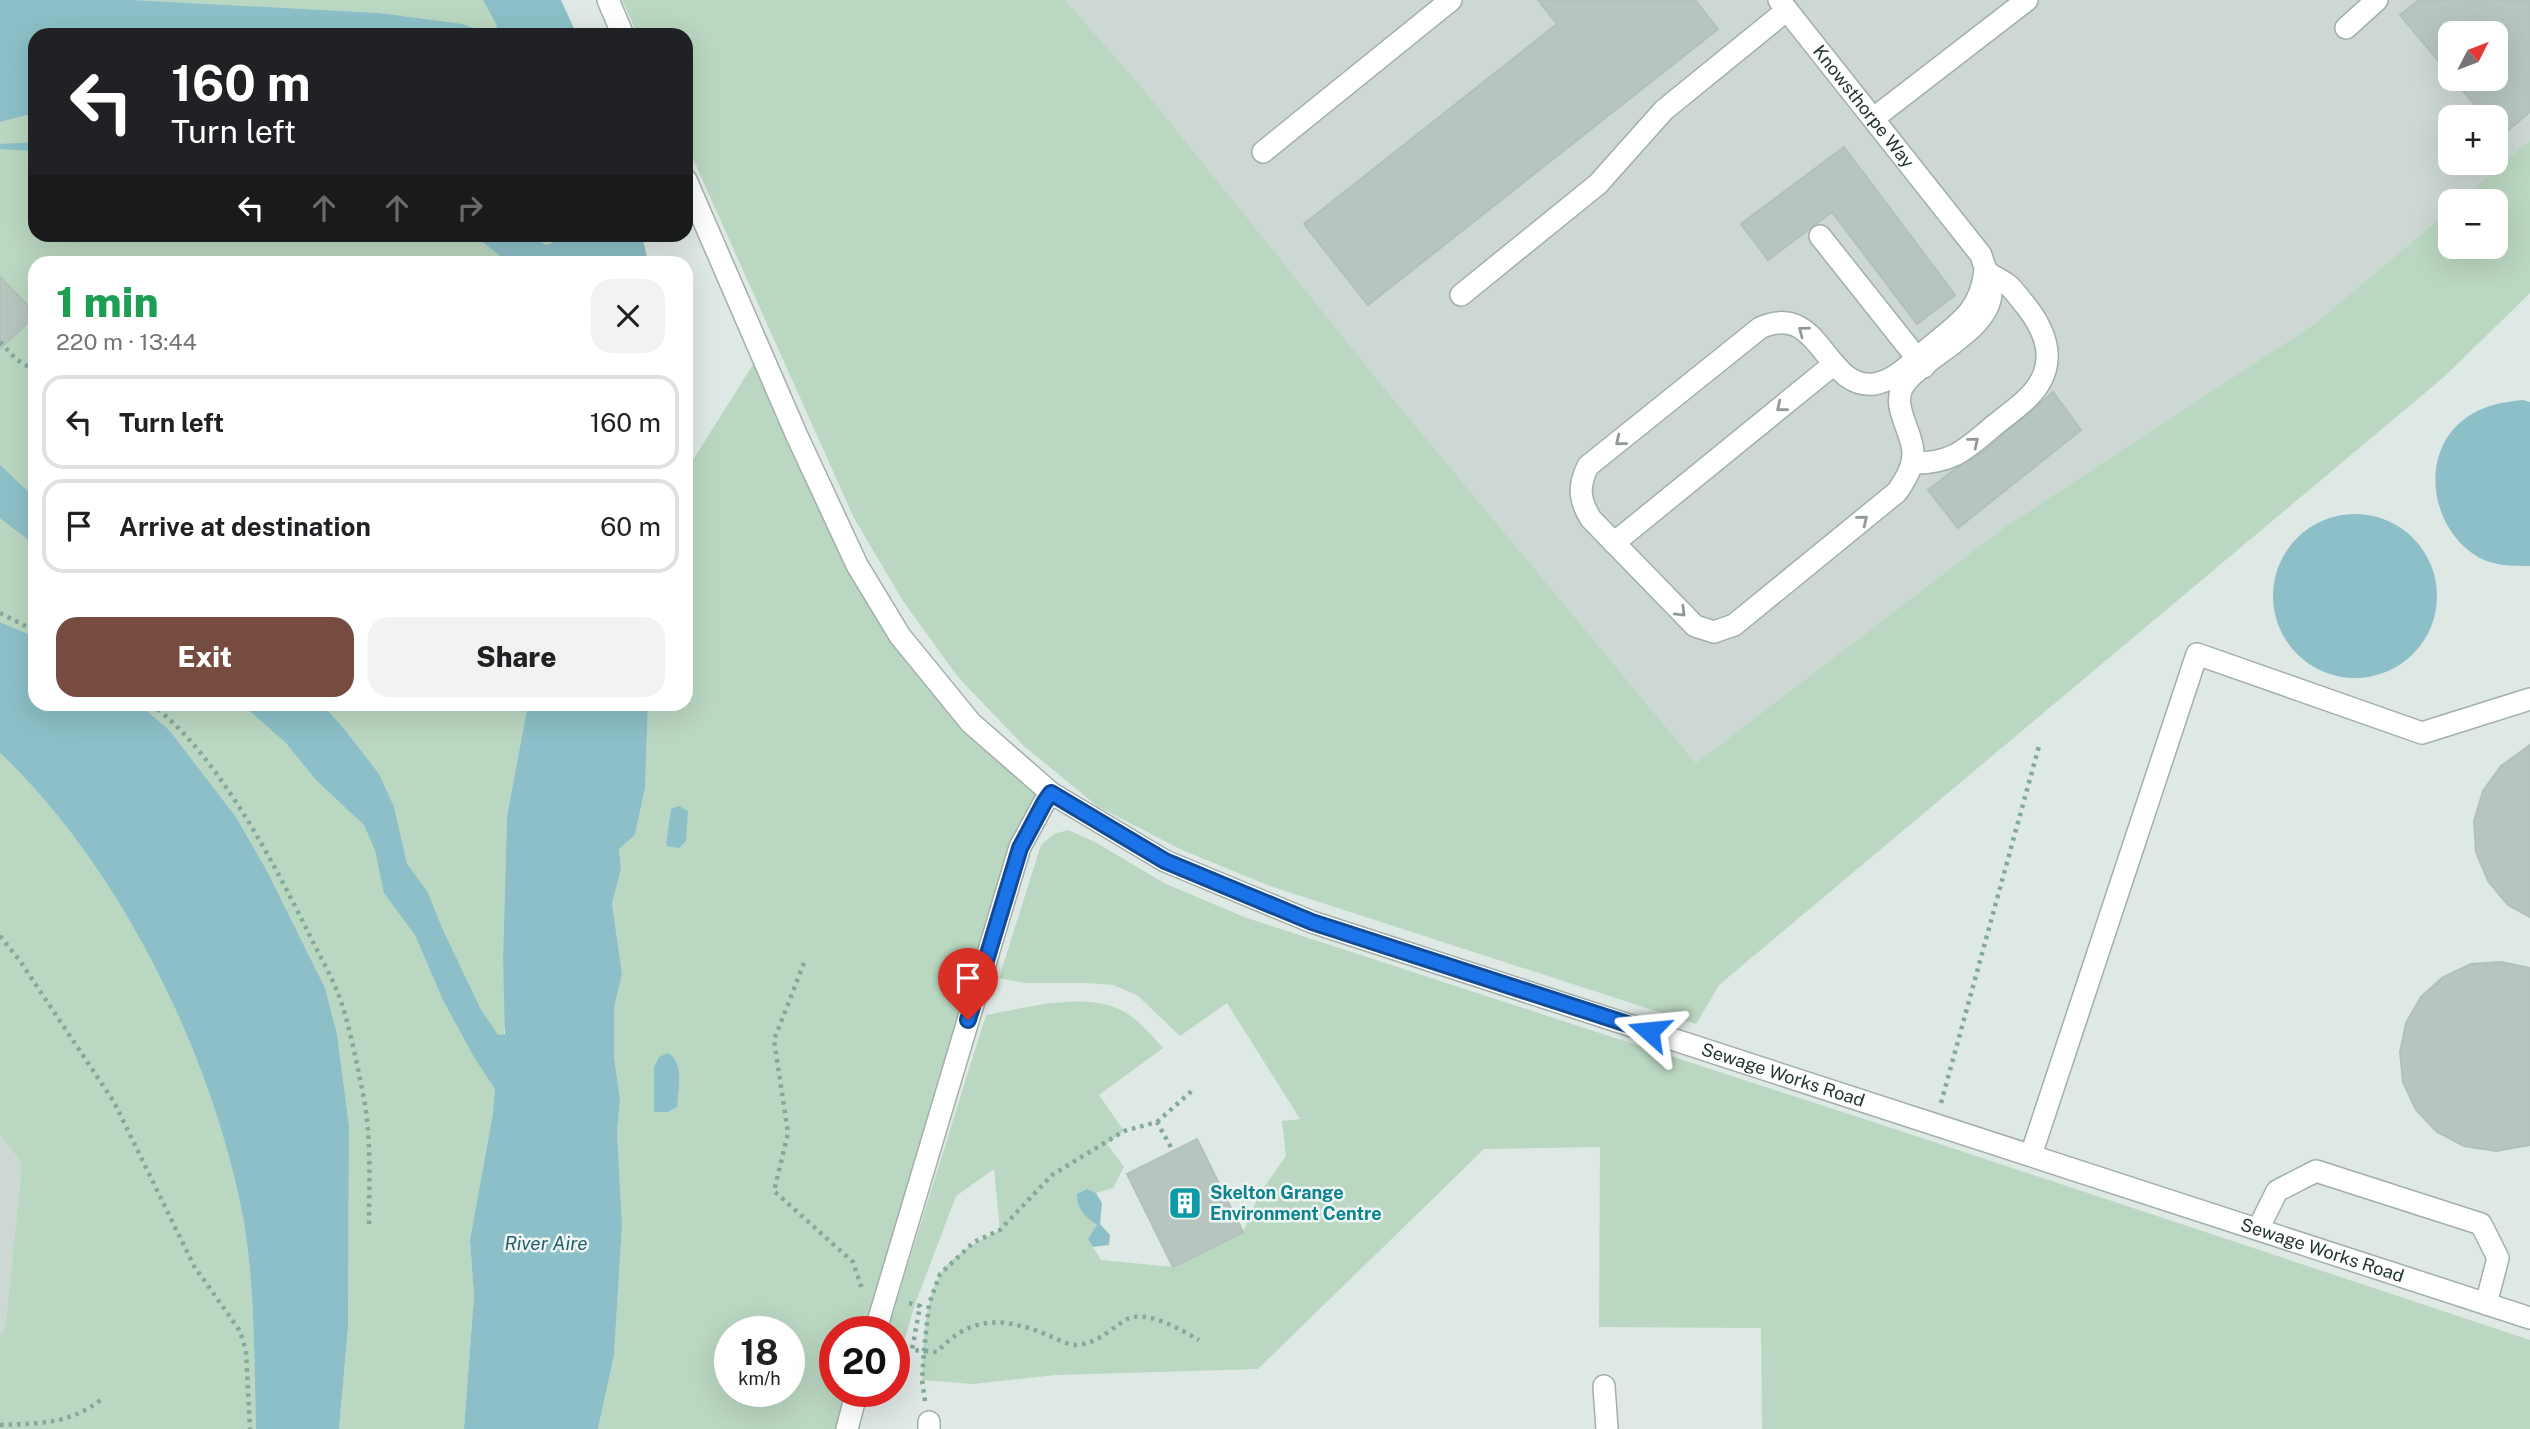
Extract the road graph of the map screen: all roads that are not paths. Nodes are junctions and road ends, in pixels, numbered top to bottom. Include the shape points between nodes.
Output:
1 (608, 0) edge
2 (1451, 0) edge
3 (2027, 0) edge
4 (2377, 0) edge
5 (1783, 5) edge
6 (620, 28) edge
7 (2346, 28) dead end
8 (1874, 118) junction
9 (1263, 152) dead end
10 (693, 196) edge
11 (1820, 236) dead end
12 (1985, 271) junction
13 (1461, 295) dead end
14 (1921, 362) junction
15 (1834, 364) junction
16 (1912, 463) junction
17 (1614, 543) junction
18 (2530, 699) edge
19 (1051, 793) junction
20 (2031, 1155) junction
21 (2258, 1229) junction
22 (2486, 1304) junction
23 (880, 1316) edge
24 (2530, 1318) edge
25 (1604, 1386) dead end
26 (853, 1407) edge
27 (847, 1429) edge
28 (1607, 1429) edge

1 - 6 street
2 - 9 street
3 - 8 street
4 - 7 street
5 - 8 street, Knowsthorpe Way
5 - 13 street via 1664,110 1598,184
8 - 12 street, Knowsthorpe Way via 1981,255
10 - 19 street, Sewage Works Road via 857,565 900,636 971,723
11 - 14 street
12 - 14 street via 1971,312
16 -> 12 street via 1949,459 2026,400 2040,383 2047,341 2038,321 2010,287
14 - 15 street via 1872,384 1844,374
14 - 16 street via 1900,394 1899,406 1912,436
15 -> 17 street
15 -> 17 street via 1801,327 1769,323 1588,466 1580,493 1583,507
17 -> 16 street via 1695,626 1725,630 1897,492
18 - 20 street via 2422,733 2197,654
19 - 20 street, Sewage Works Road via 1165,861 1312,922
19 - 23 street via 1020,848
20 - 21 street, Sewage Works Road
21 - 22 street, Sewage Works Road
21 - 22 street via 2277,1191 2316,1171 2481,1224 2498,1258
22 - 24 street, Sewage Works Road
25 - 28 street
26 - 27 street

